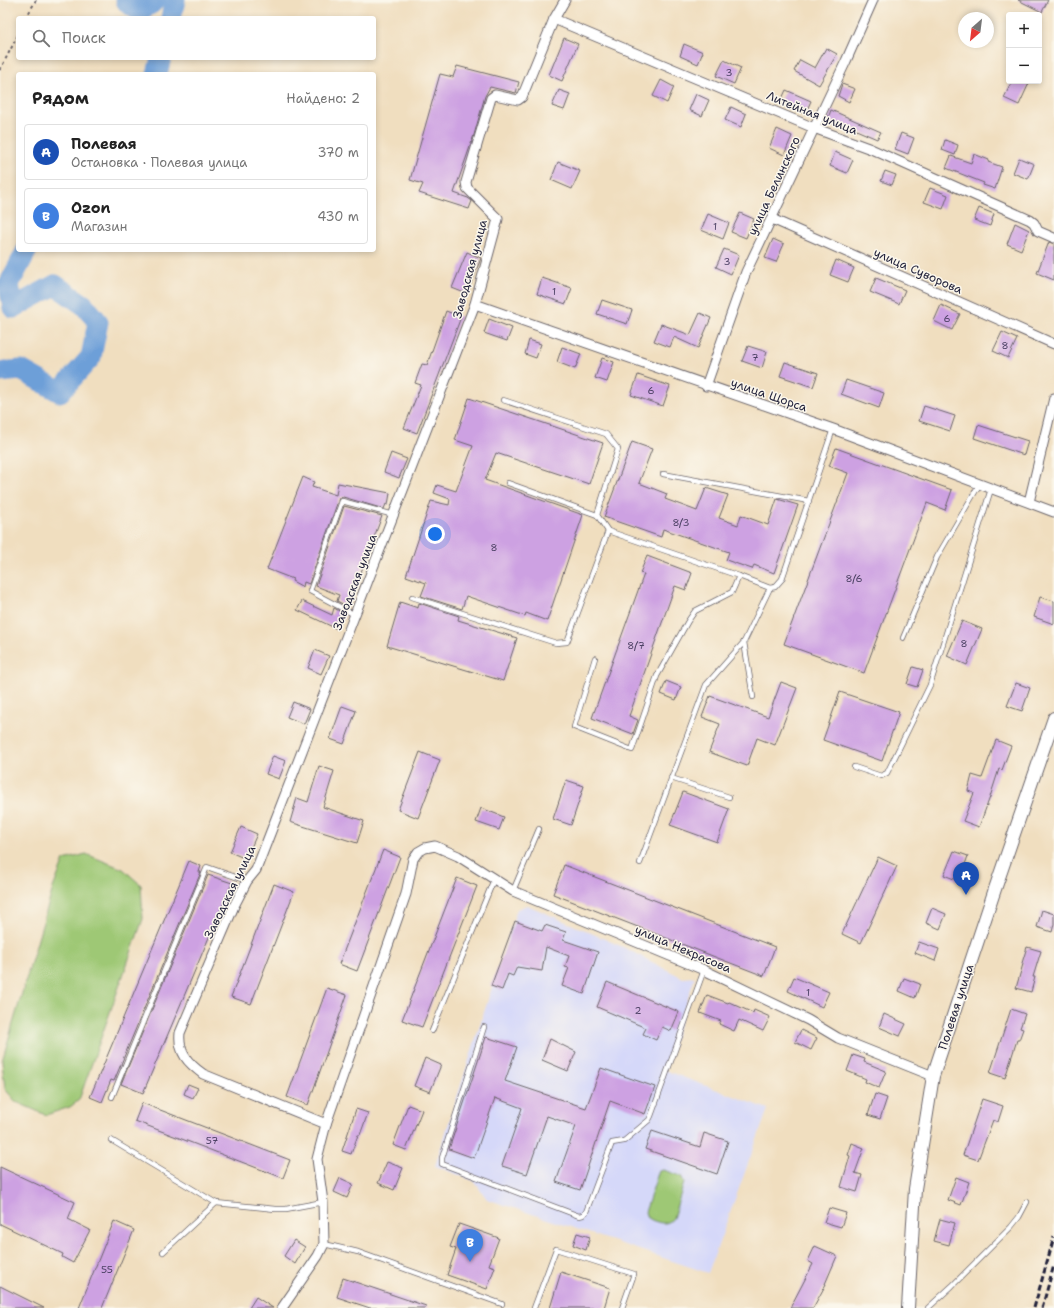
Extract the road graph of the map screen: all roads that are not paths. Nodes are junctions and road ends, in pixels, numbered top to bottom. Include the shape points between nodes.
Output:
1 (565, 0) edge
2 (873, 0) edge
3 (554, 19) junction
4 (814, 128) junction
5 (772, 219) junction
6 (1054, 238) edge
7 (475, 304) junction
8 (1054, 344) edge
9 (706, 386) junction
10 (1054, 398) edge
11 (503, 400) dead end
12 (833, 429) junction
13 (663, 474) dead end
14 (508, 483) dead end
15 (979, 485) junction
16 (991, 489) junction
17 (809, 502) junction
18 (1029, 502) junction
19 (1054, 512) edge
20 (394, 515) junction
21 (597, 515) junction
22 (608, 531) junction
23 (739, 576) junction
24 (770, 588) junction
25 (412, 597) dead end
26 (355, 615) junction
27 (903, 638) dead end
28 (744, 642) junction
29 (595, 658) dead end
30 (753, 697) dead end
31 (1054, 718) edge
32 (854, 767) dead end
33 (671, 778) junction
34 (729, 797) dead end
35 (539, 829) dead end
36 (640, 863) dead end
37 (494, 879) junction
38 (247, 881) junction
39 (512, 891) junction
40 (704, 970) junction
41 (484, 1028) dead end
42 (432, 1031) dead end
43 (933, 1076) junction
44 (112, 1097) dead end
45 (326, 1124) junction
46 (111, 1140) dead end
47 (323, 1202) junction
48 (1027, 1202) dead end
49 (216, 1203) junction
50 (324, 1244) junction
51 (163, 1252) dead end
52 (502, 1304) dead end
53 (282, 1308) edge
54 (534, 1308) edge
55 (622, 1308) edge
56 (908, 1308) edge
57 (928, 1308) edge

1 - 3 street, Заводская улица
2 - 4 street, улица Белинского
3 - 4 street, Литейная улица
3 - 7 street, Заводская улица via 522,97 518,100 495,94 492,98 466,182 467,188 498,219
4 - 5 street, улица Белинского
4 - 6 street, Литейная улица via 871,150 1030,220 1038,231
5 - 8 street, улица Суворова
5 - 9 street, улица Белинского via 746,272
7 - 9 street, улица Щорса
7 - 20 street, Заводская улица
9 - 12 street, улица Щорса
10 - 18 street
11 - 21 lane via 606,434 618,448
12 - 15 street, улица Щорса
12 - 17 lane
13 - 17 lane
14 - 21 lane
15 - 16 street, улица Щорса
15 - 27 lane via 937,557
16 - 18 street, улица Щорса
16 - 32 lane via 930,686 886,773 881,776
17 - 24 lane via 782,579 775,587
18 - 19 street, улица Щорса
20 - 26 street, Заводская улица
20 - 26 lane via 342,501 310,591
21 - 22 lane
22 - 23 lane
22 - 25 lane via 567,642 556,643
23 - 24 lane
23 - 29 lane via 732,592 695,611 688,621 656,676 632,750 574,727
24 - 28 lane
26 - 38 street, Заводская улица via 256,870
28 - 30 lane
28 - 33 lane via 706,685
31 - 43 street, Полевая улица
33 - 34 lane
33 - 36 lane
35 - 39 lane
37 - 39 street, улица Некрасова
37 - 42 lane
37 - 45 street, улица Некрасова via 458,856 435,846 418,852 413,859 406,894
38 - 44 lane via 207,867
38 - 45 street, Заводская улица via 180,1033 182,1052 203,1074
39 - 40 street, улица Некрасова
40 - 41 lane via 651,1116 624,1141 612,1143 583,1215 579,1216 442,1164
40 - 43 street, улица Некрасова via 808,1020 838,1038
43 - 56 street, Полевая улица via 915,1189
45 - 47 street via 317,1159
46 - 49 lane
47 - 49 lane via 286,1209
47 - 50 street
48 - 57 lane via 1011,1227
49 - 51 lane
50 - 52 lane via 358,1252
50 - 53 street
54 - 55 lane via 556,1249 634,1274

